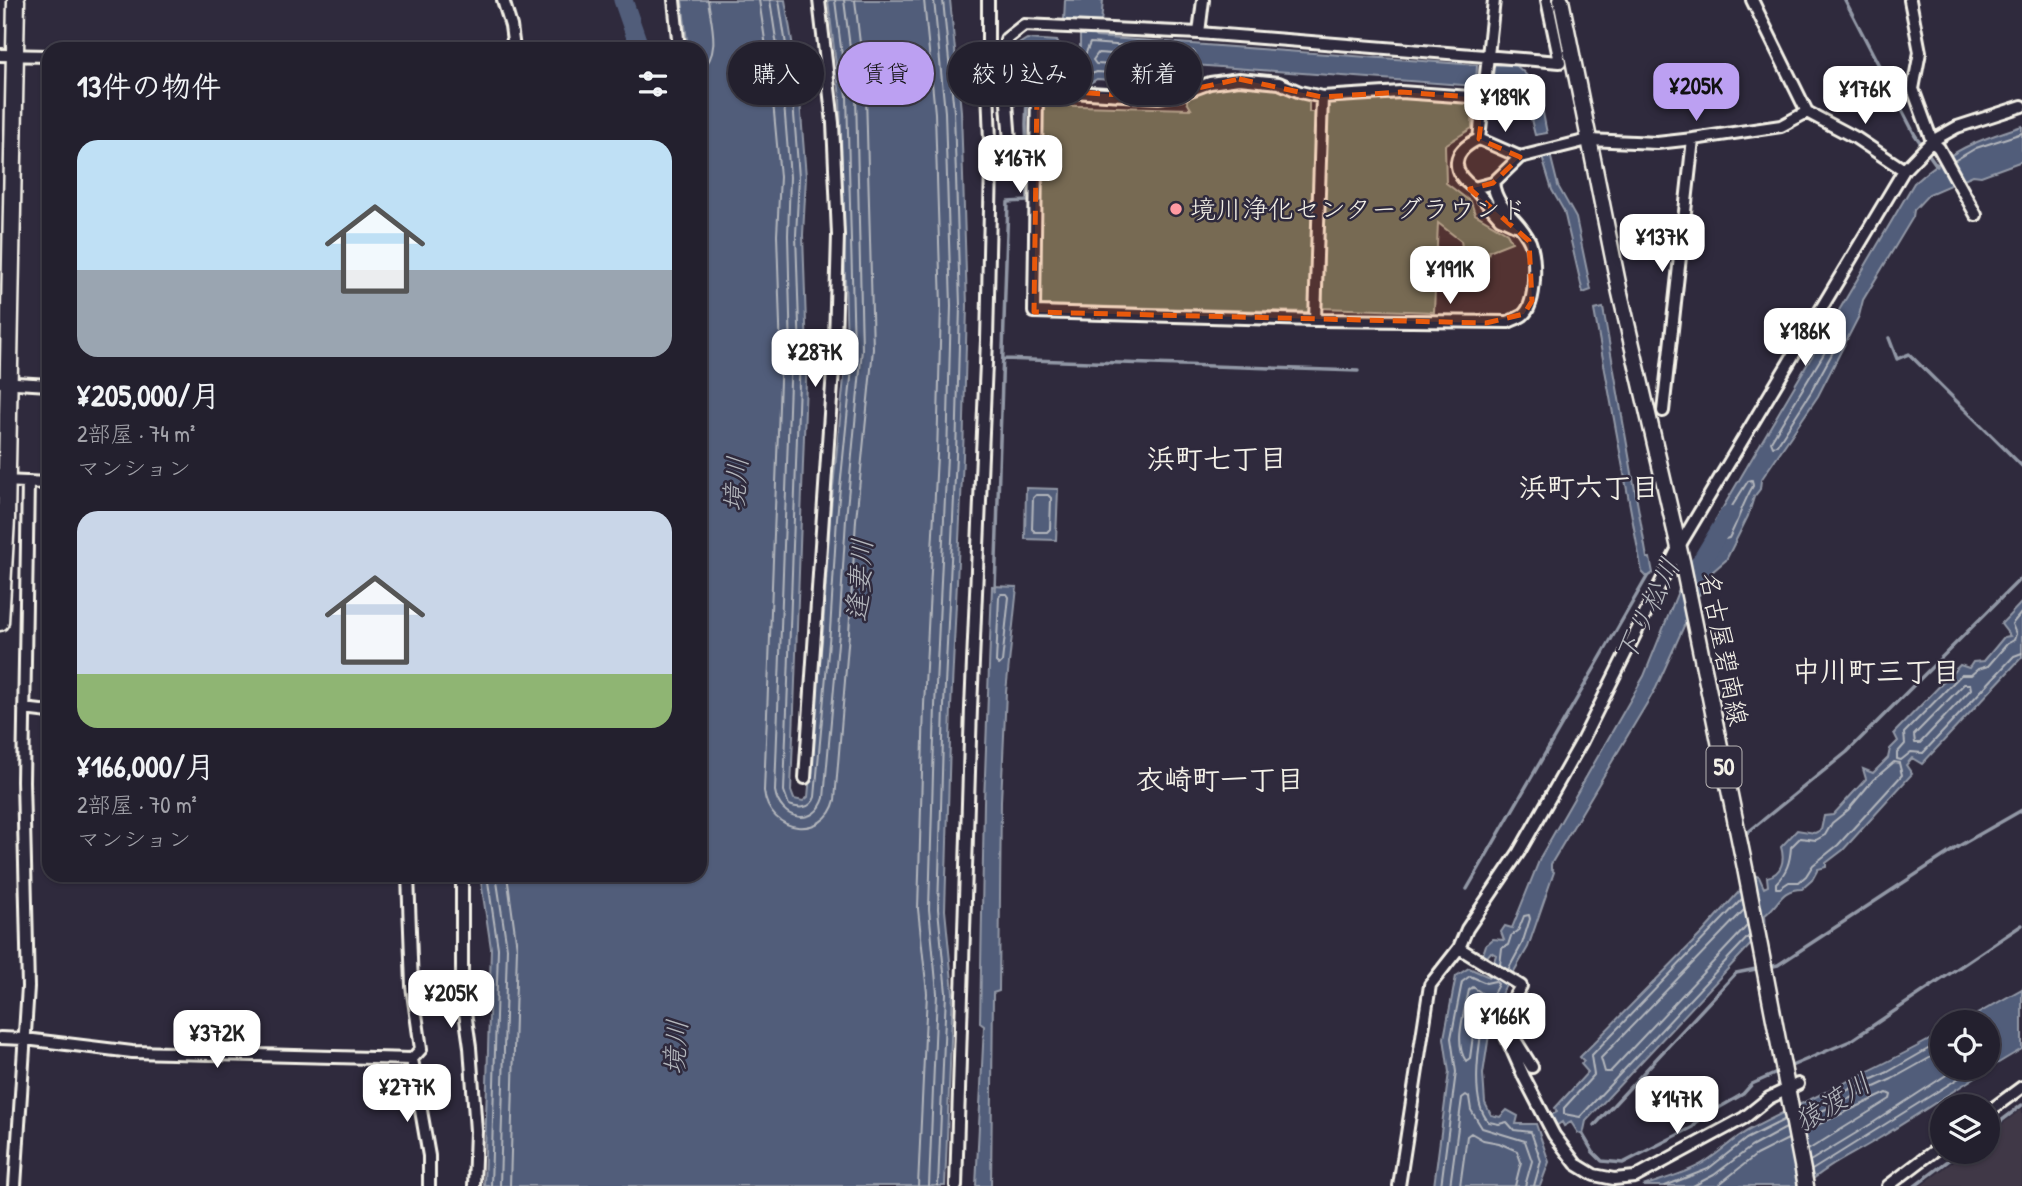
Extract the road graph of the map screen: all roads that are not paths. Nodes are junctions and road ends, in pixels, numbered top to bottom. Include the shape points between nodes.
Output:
1 (16, 0) edge
2 (503, 0) edge
3 (674, 0) edge
4 (819, 0) edge
5 (988, 0) edge
6 (1203, 0) edge
7 (1494, 0) edge
8 (1548, 0) edge
9 (1561, 0) edge
10 (1752, 0) edge
11 (1910, 0) edge
12 (1199, 33) junction
13 (513, 42) edge
14 (678, 42) edge
15 (7, 55) edge
16 (42, 57) edge
17 (1489, 58) junction
18 (1322, 97) junction
19 (1484, 97) junction
20 (2022, 106) edge
21 (1807, 113) junction
22 (1479, 139) junction
23 (1693, 139) junction
24 (1588, 140) junction
25 (1934, 144) junction
26 (1520, 158) junction
27 (991, 167) junction
28 (1904, 170) junction
29 (1493, 183) junction
30 (1474, 188) junction
31 (1976, 215) dead end
32 (1518, 226) junction
33 (1315, 320) junction
34 (3, 382) edge
35 (42, 385) edge
36 (1663, 411) dead end
37 (3, 481) edge
38 (28, 482) junction
39 (42, 483) edge
40 (1680, 554) junction
41 (0, 622) edge
42 (24, 709) junction
43 (42, 711) edge
44 (805, 778) dead end
45 (408, 882) edge
46 (462, 882) edge
47 (1462, 950) junction
48 (1504, 1021) junction
49 (0, 1038) edge
50 (25, 1039) junction
51 (412, 1059) junction
52 (1532, 1068) dead end
53 (1789, 1081) junction
54 (2022, 1087) edge
55 (2000, 1103) edge
56 (1930, 1154) edge
57 (1911, 1169) junction
58 (16, 1186) edge
59 (429, 1186) edge
60 (474, 1186) edge
61 (957, 1186) edge
62 (1398, 1186) edge
63 (1806, 1186) edge
64 (1888, 1186) edge
65 (1900, 1186) edge

1 - 15 highway
2 - 13 street
3 - 14 street
4 - 44 street via 833,123 838,235
5 - 27 street
6 - 12 street
7 - 17 street
8 - 17 street via 1560,62
9 - 24 main road, 名古屋碧南線 / 50
10 - 21 street
11 - 25 street via 1920,52 1913,89
12 - 17 street
12 - 27 street via 1024,24 1006,38 1012,167
15 - 16 street
15 - 34 highway
17 - 19 street
18 - 19 street via 1401,92
18 - 33 street
18 - 33 street via 1279,83 1239,79 1158,97 1037,90 1034,312
19 - 22 street
20 - 25 street via 1957,127
21 - 23 street via 1781,127
21 - 28 street
22 - 26 street
22 - 30 street via 1464,146 1458,157 1457,170
23 - 24 street via 1657,143
23 - 36 street
24 - 26 street
24 - 40 main road, 名古屋碧南線 / 50
25 - 28 street
25 - 31 street
26 - 29 street
27 - 61 street
28 - 40 street
29 - 30 street
29 - 32 street via 1495,198
30 - 32 street via 1500,218
32 - 33 street via 1529,241 1534,262 1532,302 1524,314 1508,322
34 - 35 street
34 - 37 highway
37 - 38 street
37 - 41 highway
38 - 39 street
38 - 42 street
40 - 47 street via 1519,852 1467,929
40 - 53 main road, 名古屋碧南線 / 50
42 - 43 street
42 - 50 street
45 - 51 street via 412,986 421,1049
46 - 60 street via 461,991 475,1119
47 - 48 street via 1520,986
47 - 62 street via 1430,985
48 - 52 street
48 - 53 street via 1505,1034 1554,1135 1576,1164 1594,1175 1635,1177 1744,1118
49 - 50 street
50 - 51 street via 132,1052
50 - 58 street
51 - 59 street via 429,1156
53 - 63 main road, 名古屋碧南線 / 50
54 - 55 street
56 - 57 street
57 - 64 street
57 - 65 street

